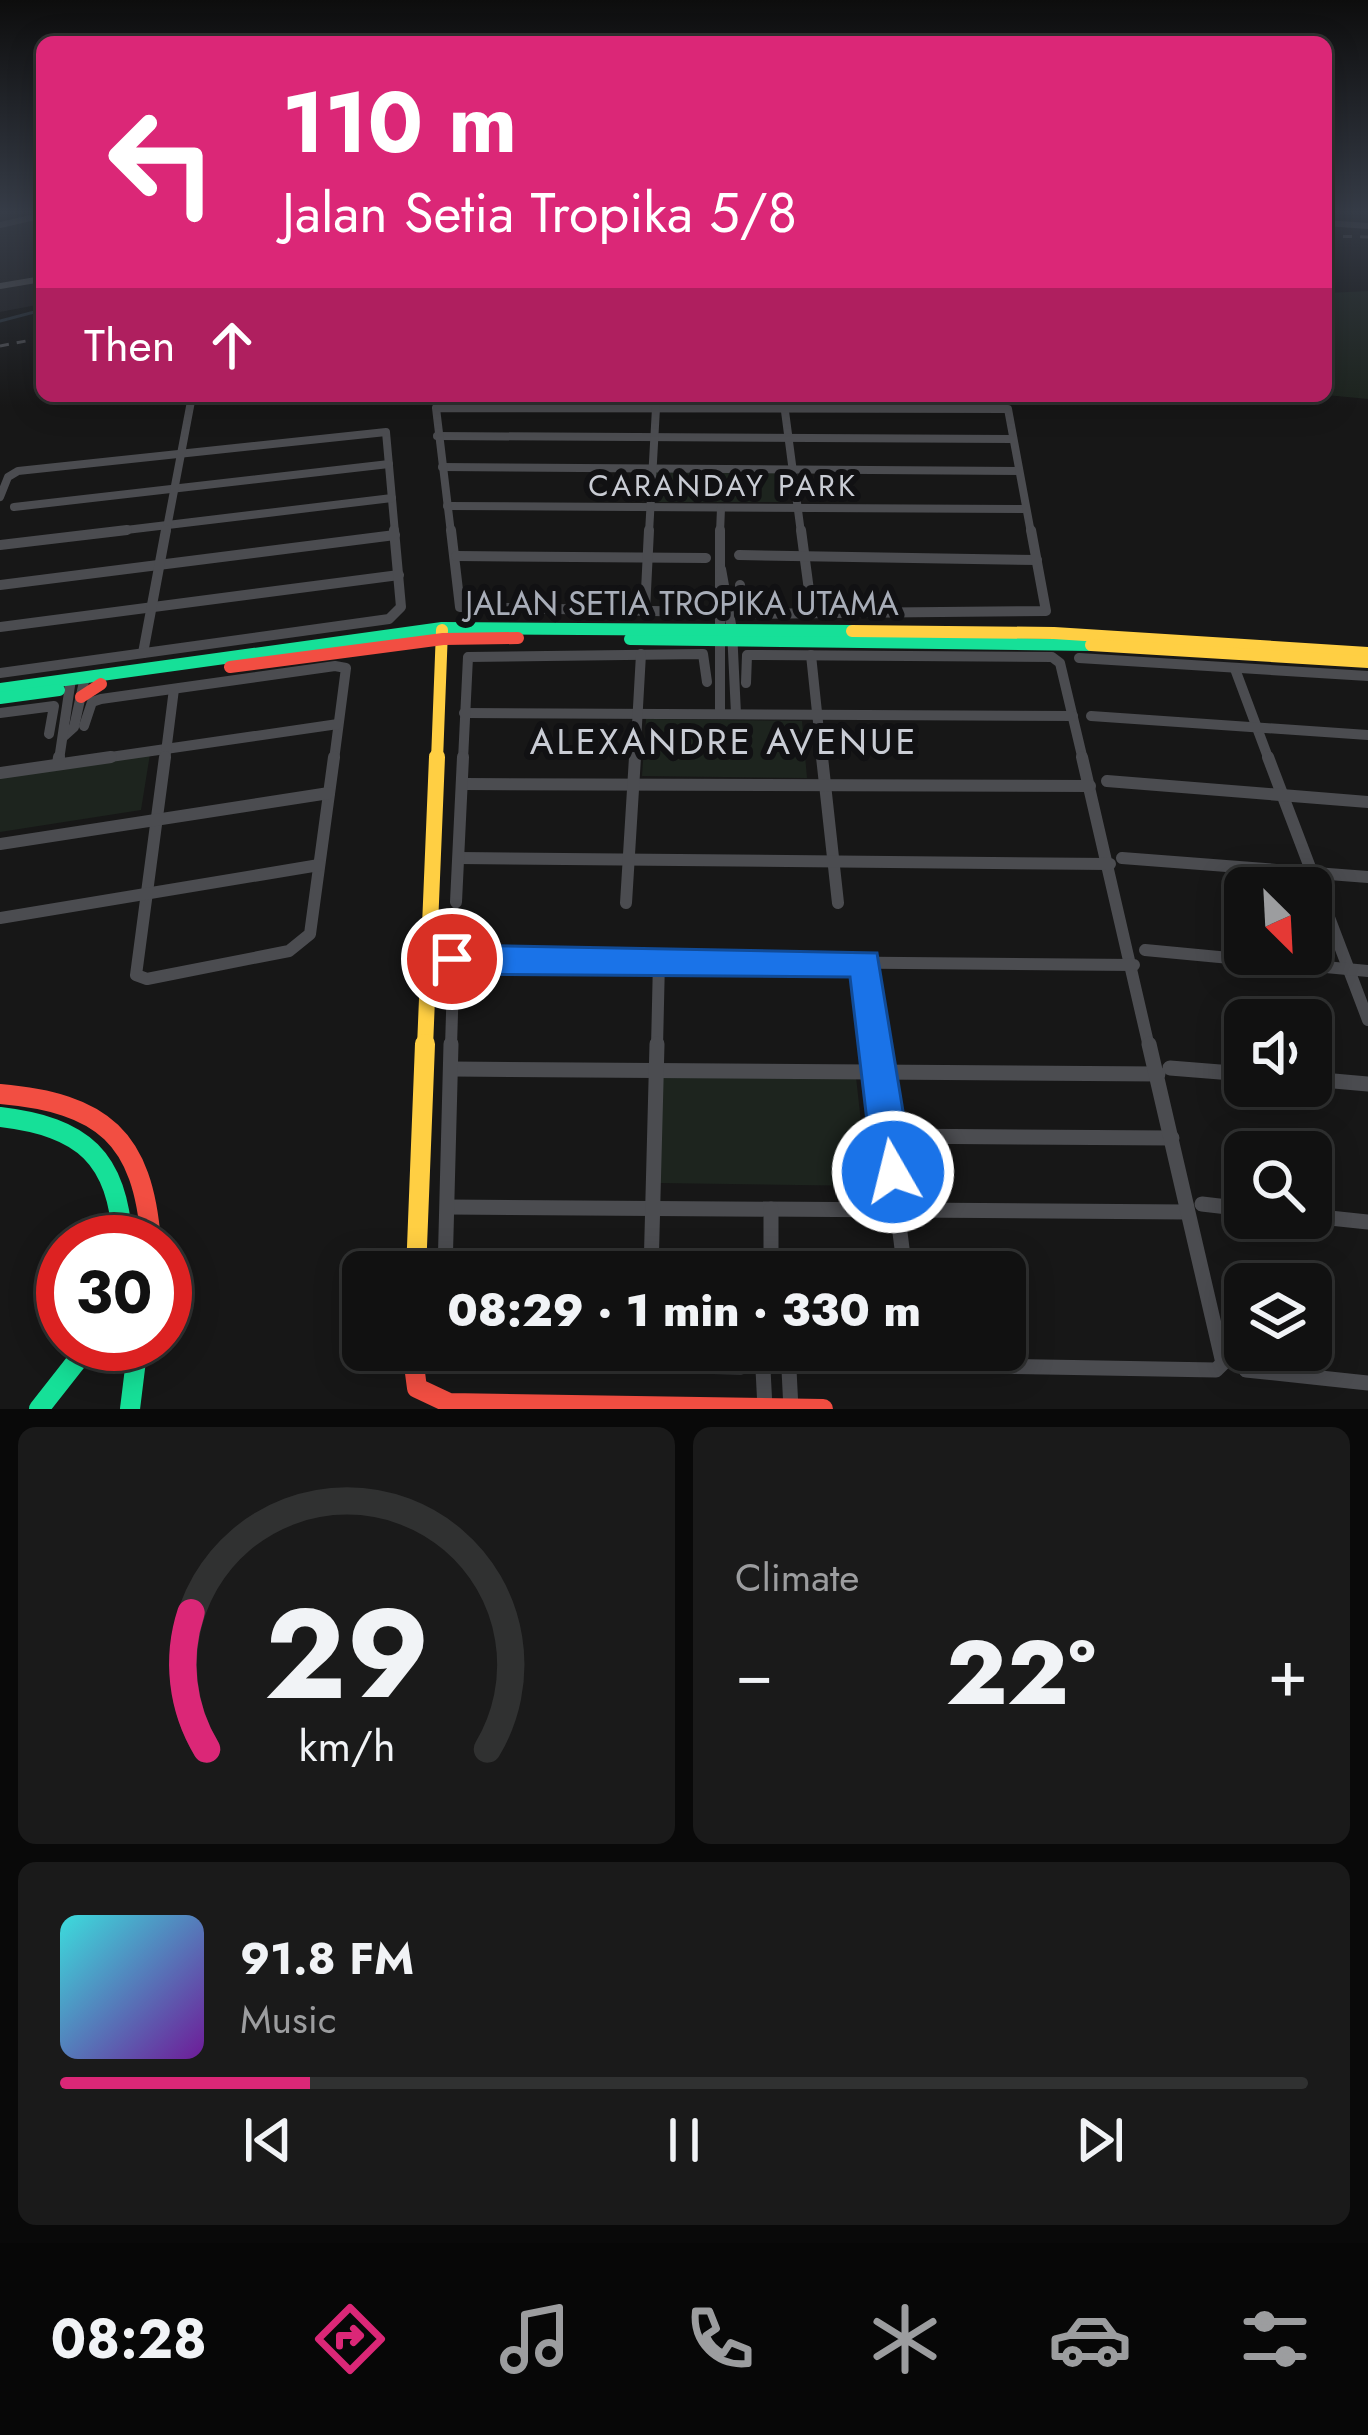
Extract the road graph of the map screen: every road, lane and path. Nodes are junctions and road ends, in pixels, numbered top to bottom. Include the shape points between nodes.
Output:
1 (36, 280) edge
2 (0, 286) edge
3 (191, 402) edge
4 (784, 402) edge
5 (656, 407) junction
6 (437, 436) junction
7 (652, 436) junction
8 (788, 436) junction
9 (1012, 439) junction
10 (182, 452) junction
11 (389, 464) junction
12 (442, 467) junction
13 (649, 469) junction
14 (791, 469) junction
15 (1018, 471) junction
16 (175, 488) junction
17 (0, 497) edge
18 (392, 498) junction
19 (447, 506) junction
20 (14, 507) dead end
21 (796, 507) junction
22 (649, 508) junction
23 (721, 508) junction
24 (1026, 509) junction
25 (167, 525) junction
26 (395, 535) junction
27 (0, 545) edge
28 (739, 555) dead end
29 (456, 556) junction
30 (805, 556) junction
31 (646, 557) junction
32 (706, 558) dead end
33 (1037, 560) junction
34 (159, 565) junction
35 (399, 575) junction
36 (0, 585) edge
37 (740, 585) dead end
38 (151, 607) junction
39 (645, 611) junction
40 (701, 612) dead end
41 (812, 613) junction
42 (0, 626) edge
43 (727, 626) junction
44 (442, 634) junction
45 (477, 646) junction
46 (1368, 652) edge
47 (142, 653) junction
48 (640, 654) junction
49 (811, 655) junction
50 (445, 658) junction
51 (1079, 658) dead end
52 (720, 668) junction
53 (1235, 668) junction
54 (734, 669) junction
55 (1366, 671) edge
56 (0, 673) edge
57 (707, 682) dead end
58 (746, 682) dead end
59 (0, 689) edge
60 (174, 689) junction
61 (1368, 690) edge
62 (75, 695) junction
63 (0, 698) edge
64 (0, 713) edge
65 (464, 713) junction
66 (637, 713) junction
67 (720, 714) junction
68 (736, 714) junction
69 (816, 714) junction
70 (1072, 716) junction
71 (1091, 716) dead end
72 (338, 724) junction
73 (84, 726) dead end
74 (1254, 727) junction
75 (49, 734) dead end
76 (1368, 735) edge
77 (164, 749) junction
78 (58, 764) junction
79 (0, 773) edge
80 (1107, 782) dead end
81 (465, 784) junction
82 (825, 784) junction
83 (633, 786) junction
84 (1090, 786) junction
85 (329, 793) junction
86 (1280, 795) junction
87 (1368, 802) edge
88 (154, 819) junction
89 (0, 844) edge
90 (458, 858) junction
91 (628, 861) junction
92 (833, 861) junction
93 (1116, 861) junction
94 (319, 865) junction
95 (1308, 867) edge
96 (1224, 868) edge
97 (1332, 875) edge
98 (1368, 877) edge
99 (143, 894) junction
100 (626, 903) dead end
101 (838, 903) dead end
102 (0, 918) edge
103 (1332, 929) edge
104 (1145, 950) dead end
105 (452, 959) junction
106 (657, 961) junction
107 (865, 963) junction
108 (1134, 965) junction
109 (1348, 969) junction
110 (1368, 970) edge
111 (1368, 1020) edge
112 (452, 1069) junction
113 (657, 1071) junction
114 (878, 1071) junction
115 (1164, 1071) junction
116 (1224, 1073) edge
117 (1332, 1081) edge
118 (1368, 1084) edge
119 (0, 1094) edge
120 (0, 1117) edge
121 (888, 1136) junction
122 (1172, 1138) junction
123 (448, 1208) junction
124 (652, 1208) junction
125 (1195, 1208) junction
126 (771, 1209) junction
127 (898, 1209) junction
128 (1224, 1209) edge
129 (120, 1215) edge
130 (153, 1215) edge
131 (1332, 1218) edge
132 (1368, 1222) edge
133 (771, 1250) edge
134 (417, 1251) edge
135 (447, 1251) edge
136 (651, 1251) edge
137 (903, 1251) edge
138 (1026, 1361) edge
139 (69, 1371) edge
140 (135, 1371) edge
141 (415, 1371) edge
142 (763, 1371) edge
143 (789, 1371) edge
144 (1255, 1371) edge
145 (1368, 1383) edge
146 (765, 1408) edge
147 (791, 1408) edge
148 (39, 1409) edge
149 (130, 1409) edge
150 (824, 1409) edge

1 - 2 street
3 - 10 street
4 - 5 street
4 - 8 street
4 - 9 street via 1008,410
5 - 6 street via 443,407 434,411
5 - 7 street
6 - 7 street
6 - 12 street
7 - 8 street
7 - 13 street
8 - 9 street
8 - 14 street
9 - 15 street
10 - 11 street via 382,431
10 - 16 street
10 - 17 street via 18,471
11 - 16 street
11 - 18 street
12 - 13 street
12 - 19 street
13 - 14 street
13 - 22 street
14 - 15 street
14 - 21 street
15 - 24 street
16 - 20 street
16 - 25 street
18 - 25 street
18 - 26 street
19 - 22 street
19 - 29 street
21 - 23 street
21 - 24 street
21 - 30 street
22 - 23 street
22 - 31 street
23 - 43 street
24 - 33 street
25 - 27 street
25 - 34 street
26 - 34 street
26 - 35 street
28 - 30 street
29 - 31 street
29 - 39 street via 458,599 469,610
30 - 33 street
30 - 41 street
31 - 32 street
31 - 39 street
33 - 41 street via 1046,611
34 - 36 street
34 - 38 street
35 - 38 street
35 - 47 street via 401,607 388,619
37 - 41 street via 745,614
38 - 42 street
38 - 47 street
39 - 40 street
43 - 44 main road, JALAN SETIA TROPIKA UTAMA
43 - 45 main road, JALAN SETIA TROPIKA UTAMA
43 - 46 main road, JALAN SETIA TROPIKA UTAMA via 1054,633
43 - 52 street
43 - 54 street
43 - 55 main road, JALAN SETIA TROPIKA UTAMA via 1058,643
44 - 45 main road, JALAN SETIA TROPIKA UTAMA
44 - 50 main road
44 - 62 main road, JALAN SETIA TROPIKA UTAMA
45 - 48 street
45 - 50 main road
45 - 65 street via 465,661
47 - 56 street
48 - 57 street via 704,654
48 - 66 street
49 - 58 street via 744,656
49 - 69 street
49 - 70 street via 1052,658
50 - 134 main road
51 - 53 street
52 - 54 street
52 - 67 street
53 - 55 street
53 - 74 street
54 - 68 street
55 - 61 street
59 - 62 main road, JALAN SETIA TROPIKA UTAMA
60 - 62 street
60 - 72 street via 346,668
60 - 77 street
62 - 63 main road, JALAN SETIA TROPIKA UTAMA
62 - 64 street
62 - 73 street
62 - 75 street
62 - 78 street
65 - 66 street
65 - 81 street
66 - 67 street
66 - 83 street
67 - 68 street
68 - 69 street
69 - 70 street
69 - 82 street
70 - 84 street
71 - 74 street
72 - 77 street
72 - 85 street
74 - 76 street
74 - 86 street
77 - 78 street
77 - 88 street
78 - 79 street
80 - 86 street
81 - 83 street
81 - 90 street
82 - 83 street
82 - 84 street
82 - 92 street
83 - 91 street
84 - 93 street
85 - 88 street
85 - 94 street
86 - 87 street
86 - 95 street
88 - 89 street
88 - 99 street
90 - 91 street
90 - 105 street
91 - 92 street
91 - 100 street
92 - 93 street
92 - 101 street
93 - 96 street
93 - 108 street
94 - 99 street
94 - 99 street via 310,934 290,951 147,980 134,968
97 - 98 street
99 - 102 street
103 - 109 street
104 - 109 street
105 - 106 street
105 - 112 street
106 - 107 street
106 - 113 street
107 - 108 street
107 - 114 street
108 - 115 street
109 - 110 street
109 - 111 street
112 - 113 street
112 - 123 street
113 - 114 street
113 - 124 street
114 - 115 street
114 - 121 street
115 - 116 street
115 - 122 street
117 - 118 street
119 - 130 main road via 80,1103 113,1126 140,1165
120 - 129 main road via 29,1116 94,1144 115,1179
121 - 122 street
121 - 127 street
122 - 125 street
123 - 124 street
123 - 135 street
124 - 126 street
124 - 136 street
125 - 127 street
125 - 128 street
125 - 138 street via 1222,1358 1216,1370
126 - 127 street
126 - 133 street
127 - 137 street
131 - 132 street
139 - 148 main road
140 - 149 main road
141 - 146 main road via 417,1388 449,1402
142 - 146 street
143 - 147 street
144 - 145 street
146 - 147 main road
147 - 150 main road

